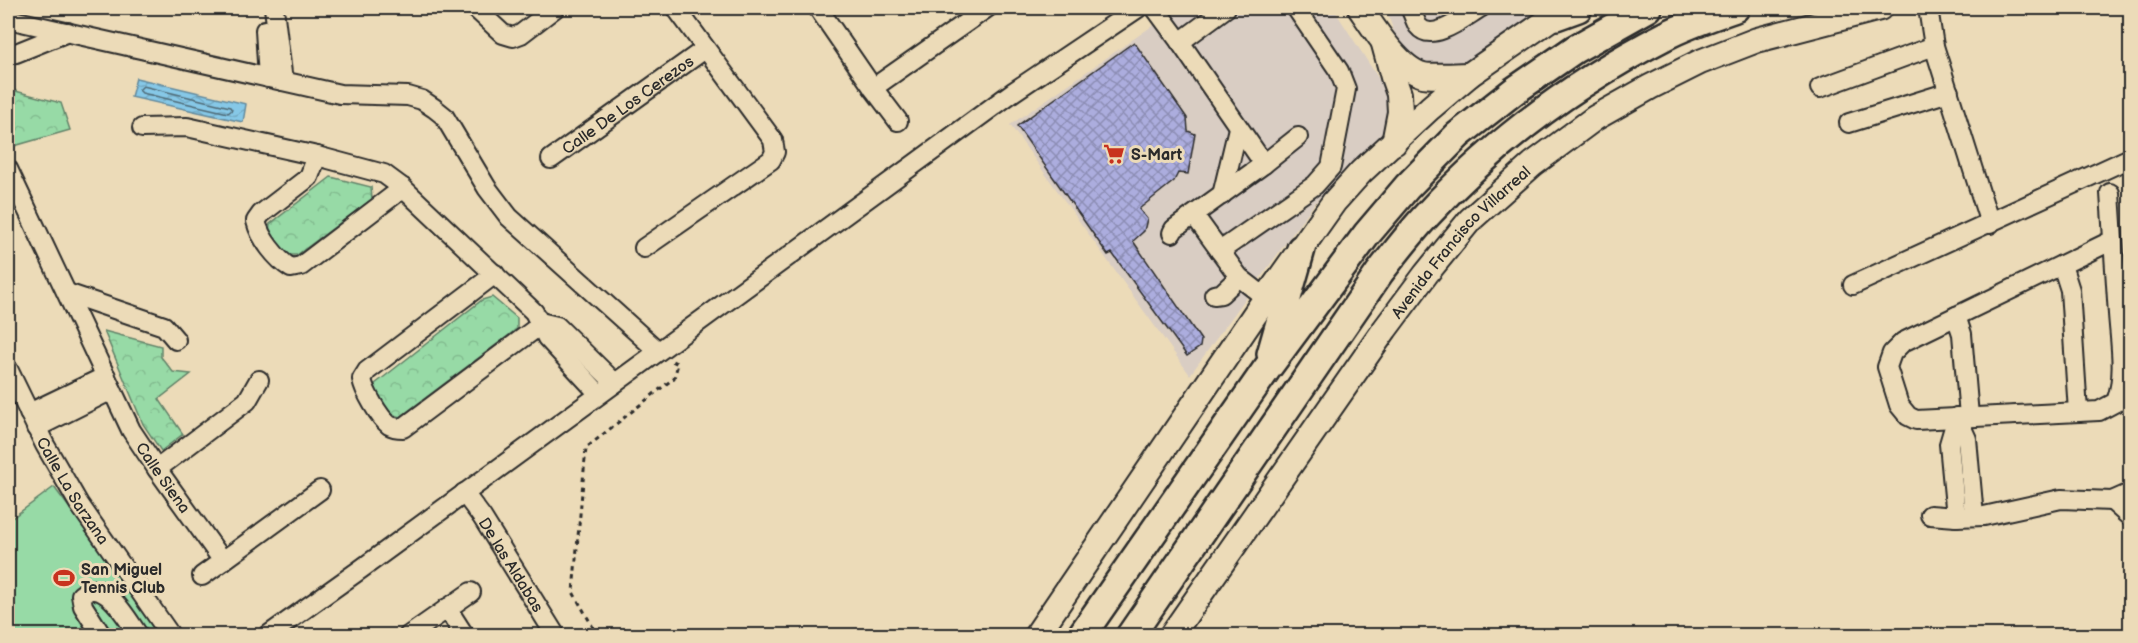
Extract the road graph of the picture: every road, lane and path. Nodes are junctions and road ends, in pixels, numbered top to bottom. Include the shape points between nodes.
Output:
1 (263, 8) edge
2 (274, 8) edge
3 (475, 8) edge
4 (555, 8) edge
5 (676, 8) edge
6 (818, 8) edge
7 (1138, 8) edge
8 (1155, 8) edge
9 (1226, 8) edge
10 (1296, 8) edge
11 (1360, 8) edge
12 (1410, 8) edge
13 (1480, 8) edge
14 (1648, 8) edge
15 (1735, 8) edge
16 (1880, 8) edge
17 (1928, 8) edge
18 (978, 10) edge
19 (1567, 10) edge
20 (8, 19) edge
21 (68, 32) junction
22 (1180, 42) junction
23 (1384, 44) junction
24 (1934, 46) junction
25 (705, 49) junction
26 (8, 54) edge
27 (1469, 75) junction
28 (275, 80) junction
29 (873, 88) junction
30 (1820, 88) dead end
31 (1948, 92) junction
32 (898, 121) dead end
33 (1849, 123) dead end
34 (142, 128) dead end
35 (1238, 128) junction
36 (1298, 137) dead end
37 (1394, 143) junction
38 (317, 156) junction
39 (551, 159) dead end
40 (2130, 159) edge
41 (1263, 164) junction
42 (8, 169) edge
43 (403, 188) junction
44 (2110, 193) dead end
45 (1222, 195) junction
46 (1194, 215) junction
47 (1990, 224) junction
48 (1172, 233) dead end
49 (2113, 240) junction
50 (644, 248) dead end
51 (1301, 249) junction
52 (1220, 252) junction
53 (2062, 265) junction
54 (495, 274) junction
55 (1239, 277) junction
56 (1853, 285) dead end
57 (67, 293) junction
58 (1214, 295) dead end
59 (1266, 298) junction
60 (1956, 316) junction
61 (540, 322) junction
62 (176, 340) dead end
63 (658, 351) junction
64 (8, 369) edge
65 (1266, 370) junction
66 (259, 380) dead end
67 (109, 383) junction
68 (615, 383) junction
69 (599, 394) junction
70 (2078, 412) junction
71 (1963, 416) junction
72 (33, 421) junction
73 (157, 469) junction
74 (320, 490) dead end
75 (464, 493) junction
76 (2130, 493) edge
77 (2112, 501) junction
78 (1930, 515) dead end
79 (1974, 516) junction
80 (1956, 517) junction
81 (2130, 518) edge
82 (224, 561) junction
83 (202, 576) dead end
84 (471, 592) dead end
85 (447, 608) junction
86 (102, 636) edge
87 (139, 636) edge
88 (171, 636) edge
89 (267, 636) edge
90 (408, 636) edge
91 (465, 636) edge
92 (556, 636) edge
93 (598, 636) edge
94 (1036, 636) edge
95 (1081, 636) edge
96 (1130, 636) edge
97 (1171, 636) edge

1 - 28 street
2 - 28 street
3 - 4 street via 503,34 513,37
5 - 25 street, Calle De Los Cerezos
6 - 29 street
7 - 63 street via 1013,92
8 - 22 street
9 - 22 street
10 - 52 street via 1339,71 1346,89 1331,167 1315,185
11 - 23 main road
12 - 13 street via 1418,26 1439,32
14 - 65 highway via 1575,49 1458,135 1367,234
15 - 96 highway via 1669,34 1592,78 1530,120 1474,167 1426,216 1380,272
16 - 97 main road, Avenida Francisco Villarreal via 1757,40 1700,62 1595,118 1533,164 1470,220 1426,274
17 - 24 street
18 - 29 street
19 - 27 main road
20 - 21 street
21 - 26 street
21 - 28 street
22 - 35 street
23 - 27 main road via 1423,75
23 - 37 main road via 1400,94
24 - 30 street
24 - 31 street
25 - 39 street, Calle De Los Cerezos
25 - 50 street, Calle De Los Cerezos via 773,140 774,155
27 - 37 main road
28 - 63 street via 340,94 408,96 435,108 509,217
29 - 32 street
31 - 33 street
31 - 47 street
34 - 38 street via 187,127
35 - 41 street
35 - 45 street
36 - 41 street
37 - 51 main road via 1360,172
38 - 43 street via 384,174
38 - 43 street via 309,177 256,221 282,263 291,268 301,266
40 - 47 street
41 - 45 street
42 - 57 street, Calle Siena
43 - 54 street
44 - 49 street
45 - 46 street
46 - 48 street
46 - 52 street
47 - 56 street
49 - 53 street
49 - 70 street via 2122,387 2116,402 2108,408
51 - 59 main road
51 - 65 highway
52 - 55 street
53 - 60 street
53 - 70 street via 2070,290
54 - 61 street
54 - 61 street via 367,371 362,379 364,390 388,424 403,428
55 - 58 street via 1221,294
55 - 59 street
57 - 62 street via 164,326
57 - 67 street, Calle Siena
59 - 94 main road
60 - 71 street via 1962,334
60 - 71 street via 1903,342 1892,353 1887,367 1899,405 1908,416 1916,420
61 - 68 street via 557,326
61 - 69 street via 547,338
63 - 68 street
63 - 93 path via 678,364 674,378 586,448 573,592
64 - 72 street, Calle La Sarzana
65 - 95 highway
66 - 73 street via 247,401
67 - 72 street
67 - 73 street, Calle Siena via 131,430
68 - 69 street
69 - 75 street
70 - 71 street
71 - 79 street
71 - 80 street via 1949,444
72 - 88 street, Calle La Sarzana via 79,504
73 - 82 street, Calle Siena
74 - 82 street
75 - 89 street
75 - 92 street, De las Aldabas
76 - 77 street
77 - 79 street via 2061,499
77 - 81 street
78 - 80 street
79 - 80 street
82 - 83 street
84 - 85 street
85 - 90 street
85 - 91 street
86 - 87 street via 83,606 81,596 87,590 98,589 114,601

